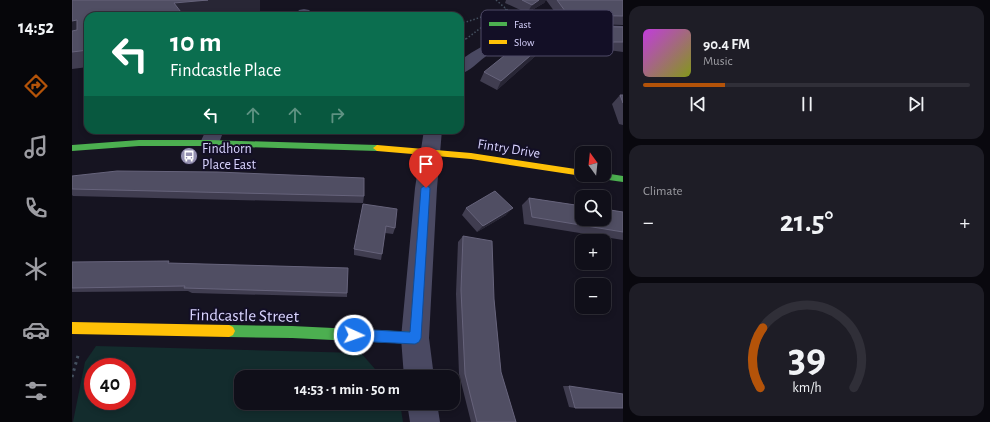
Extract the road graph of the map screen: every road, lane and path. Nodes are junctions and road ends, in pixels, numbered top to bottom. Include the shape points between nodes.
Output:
1 (496, 0) edge
2 (245, 5) dead end
3 (506, 9) joint
4 (503, 10) edge
5 (246, 12) edge
6 (481, 17) edge
7 (464, 23) edge
8 (481, 28) edge
9 (613, 30) edge
10 (623, 30) edge
11 (466, 39) dead end
12 (481, 52) edge
13 (464, 67) edge
14 (213, 137) edge
15 (431, 141) edge
16 (72, 148) edge
17 (575, 172) edge
18 (611, 177) edge
19 (623, 179) edge
20 (72, 328) edge
21 (415, 338) junction
22 (418, 370) edge
23 (423, 410) edge
24 (425, 422) edge

1 - 3 path
2 - 5 path
3 - 4 path
6 - 7 path
8 - 11 path
9 - 10 street
12 - 13 street
14 - 15 street, Fintry Drive via 398,150
14 - 16 street, Fintry Drive
15 - 17 street, Fintry Drive via 471,156
15 - 21 street
18 - 19 street
20 - 21 street, Findcastle Street via 292,332
21 - 22 street
23 - 24 street

